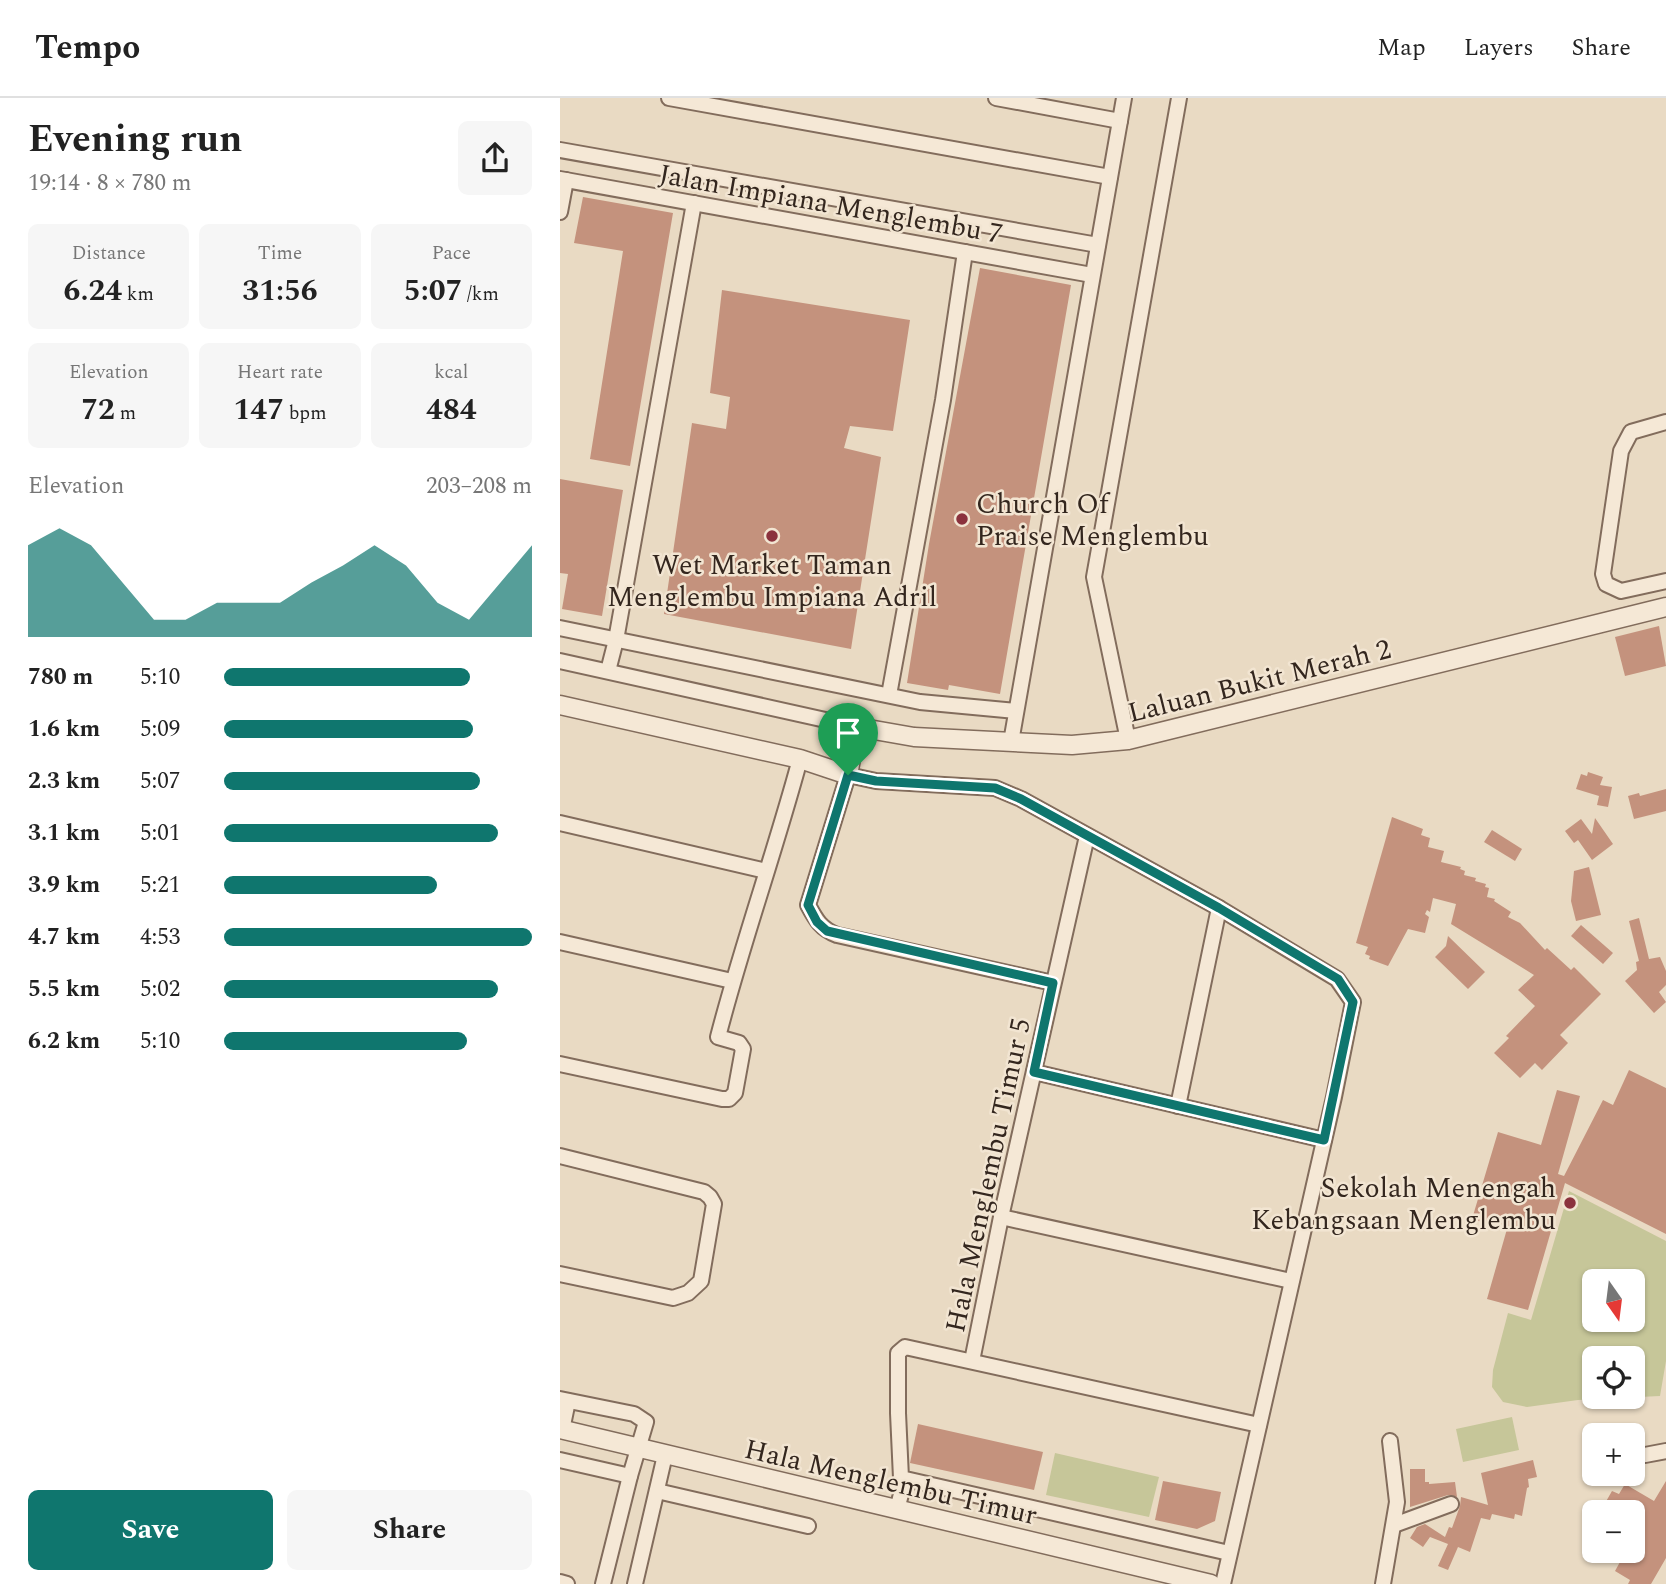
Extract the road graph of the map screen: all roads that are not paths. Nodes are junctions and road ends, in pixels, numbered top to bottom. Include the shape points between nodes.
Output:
1 (668, 98) edge
2 (996, 98) edge
3 (1124, 98) edge
4 (1179, 98) edge
5 (1120, 121) junction
6 (560, 150) edge
7 (1110, 177) junction
8 (563, 180) edge
9 (694, 204) junction
10 (560, 212) edge
11 (1098, 245) junction
12 (965, 252) junction
13 (1092, 275) junction
14 (1666, 422) edge
15 (1666, 580) edge
16 (1666, 607) edge
17 (560, 628) edge
18 (615, 640) junction
19 (560, 661) edge
20 (608, 671) junction
21 (888, 695) junction
22 (560, 705) edge
23 (1016, 711) junction
24 (857, 727) junction
25 (1128, 740) junction
26 (1011, 742) junction
27 (800, 759) junction
28 (848, 775) junction
29 (560, 823) edge
30 (1087, 836) junction
31 (766, 871) junction
32 (1219, 908) junction
33 (560, 942) edge
34 (732, 981) junction
35 (1053, 983) junction
36 (560, 1064) edge
37 (1034, 1072) junction
38 (1178, 1106) junction
39 (1324, 1140) junction
40 (560, 1156) edge
41 (1001, 1217) junction
42 (560, 1273) edge
43 (1291, 1281) junction
44 (972, 1361) junction
45 (564, 1400) edge
46 (1259, 1425) junction
47 (561, 1430) edge
48 (1391, 1441) dead end
49 (638, 1448) junction
50 (1666, 1451) edge
51 (665, 1455) junction
52 (1645, 1455) dead end
53 (560, 1460) edge
54 (630, 1476) junction
55 (901, 1478) junction
56 (657, 1491) junction
57 (1451, 1504) dead end
58 (898, 1510) junction
59 (1394, 1525) junction
60 (808, 1526) dead end
61 (1229, 1553) junction
62 (560, 1582) edge
63 (567, 1584) edge
64 (603, 1584) edge
65 (635, 1584) edge
66 (1211, 1584) edge
67 (1223, 1584) edge
68 (1383, 1584) edge

1 - 7 street
2 - 5 street
3 - 5 street
4 - 25 street via 1094,577
5 - 7 street
6 - 11 street
7 - 11 street
8 - 9 street, Jalan Impiana Menglembu 7
8 - 10 street
9 - 12 street, Jalan Impiana Menglembu 7
9 - 18 street
11 - 13 street
12 - 13 street, Jalan Impiana Menglembu 7
12 - 21 street via 943,400
13 - 23 street
14 - 15 street via 1631,432 1621,451 1603,574 1606,584 1621,591
16 - 25 street, Laluan Bukit Merah 2
17 - 18 street
18 - 20 street
18 - 21 street
19 - 20 street
20 - 24 street
21 - 23 street
22 - 27 street
23 - 26 street
24 - 26 street, Laluan Bukit Merah 2 via 914,737
24 - 28 street
25 - 26 street, Laluan Bukit Merah 2 via 1072,745
27 - 28 street
27 - 31 street
28 - 30 street via 876,781 995,788
28 - 35 street via 808,905 817,922 837,935
29 - 31 street
30 - 32 street
30 - 35 street, Hala Menglembu Timur 5
31 - 34 street
32 - 38 street
32 - 39 street via 1338,979 1353,1002
33 - 34 street
34 - 36 street via 718,1037 739,1043 743,1049 735,1093 729,1099
35 - 37 street, Hala Menglembu Timur 5
37 - 38 street
37 - 41 street, Hala Menglembu Timur 5
38 - 39 street
39 - 43 street
40 - 42 street via 704,1192 714,1204 701,1281 679,1297
41 - 43 street
41 - 44 street, Hala Menglembu Timur 5
43 - 46 street
44 - 46 street
44 - 55 street via 905,1347 898,1353
45 - 47 street
45 - 49 street via 642,1418 646,1428
46 - 61 street
47 - 49 street, Hala Menglembu Timur
48 - 59 street via 1397,1502
49 - 51 street, Hala Menglembu Timur
49 - 54 street
50 - 52 street
51 - 56 street
51 - 58 street, Hala Menglembu Timur
53 - 54 street
54 - 64 street
55 - 58 street
55 - 61 street
56 - 60 street
56 - 65 street
57 - 59 street
58 - 66 street, Hala Menglembu Timur
59 - 68 street
61 - 67 street
62 - 63 street

